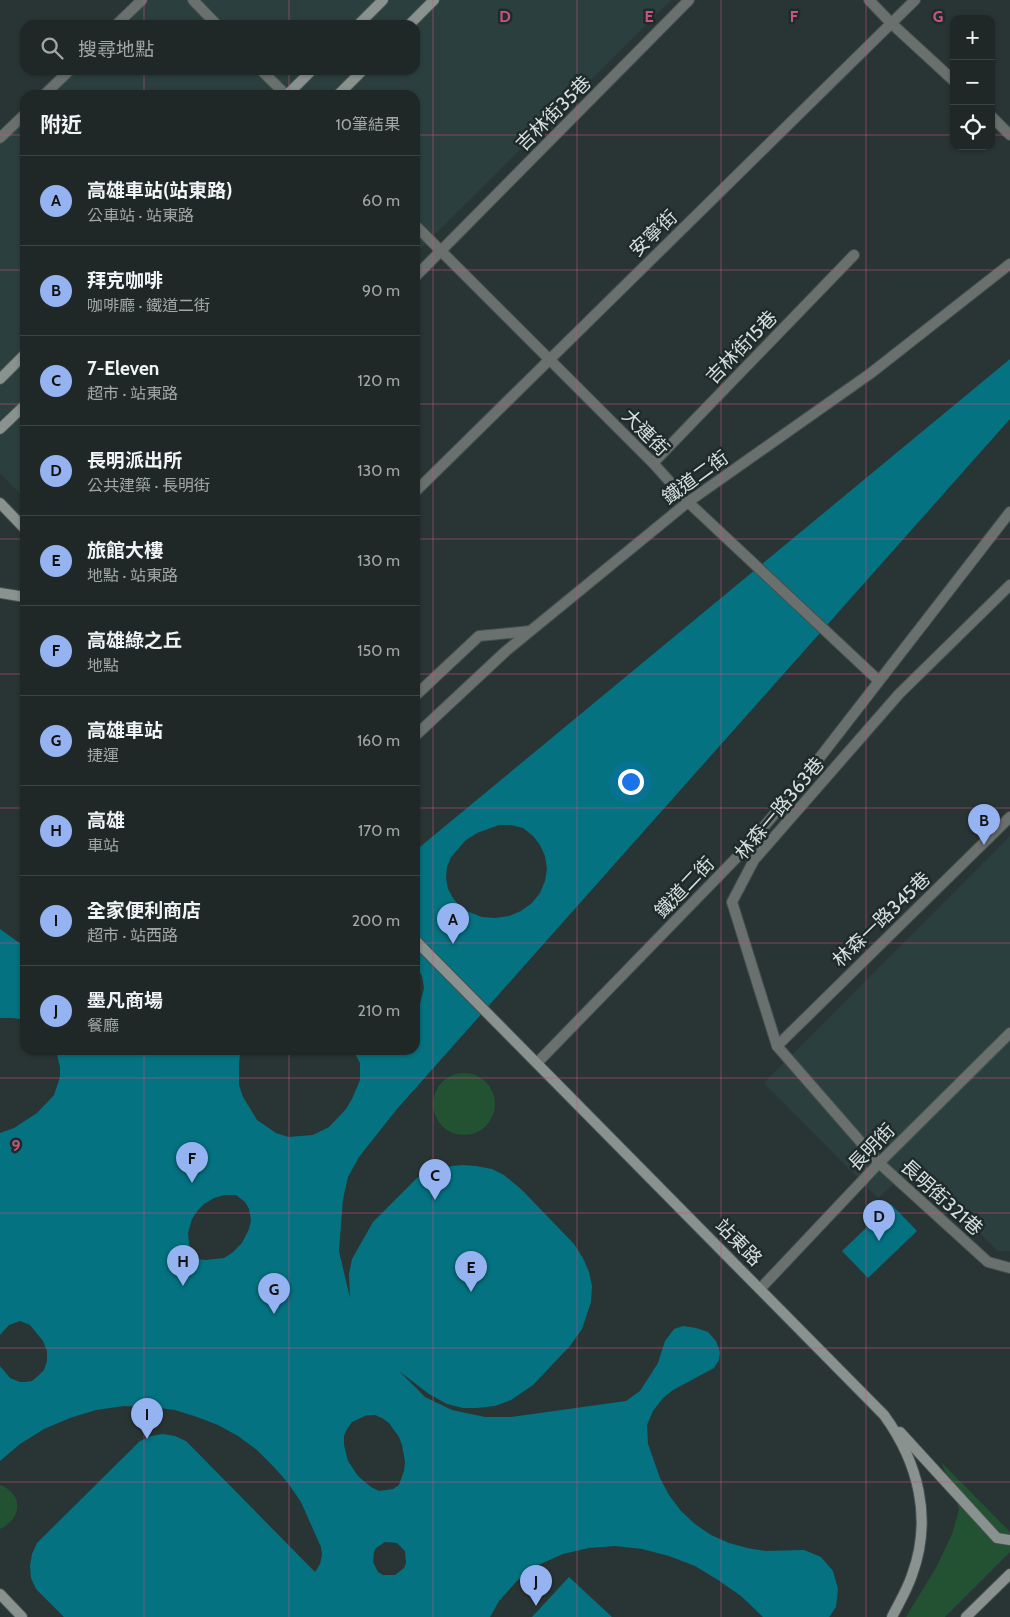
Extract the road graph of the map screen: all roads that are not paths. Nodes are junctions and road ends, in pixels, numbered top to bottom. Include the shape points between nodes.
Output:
1 (142, 0) edge
2 (193, 0) edge
3 (383, 0) edge
4 (434, 0) edge
5 (689, 0) edge
6 (869, 0) edge
7 (915, 0) edge
8 (121, 20) edge
9 (212, 20) edge
10 (363, 20) edge
11 (414, 20) edge
12 (891, 23) junction
13 (65, 75) edge
14 (267, 75) edge
15 (307, 75) edge
16 (358, 75) edge
17 (950, 77) edge
18 (49, 90) edge
19 (281, 90) edge
20 (291, 90) edge
21 (343, 90) edge
22 (20, 119) edge
23 (995, 120) edge
24 (1010, 136) edge
25 (0, 138) edge
26 (420, 229) edge
27 (441, 251) junction
28 (854, 255) dead end
29 (1010, 264) edge
30 (420, 272) edge
31 (20, 359) edge
32 (549, 360) junction
33 (0, 379) edge
34 (20, 409) edge
35 (0, 429) edge
36 (653, 463) junction
37 (420, 487) edge
38 (688, 502) junction
39 (0, 503) edge
40 (1010, 512) edge
41 (20, 524) edge
42 (1010, 585) edge
43 (0, 593) edge
44 (20, 596) edge
45 (530, 631) junction
46 (878, 680) junction
47 (420, 691) edge
48 (420, 731) edge
49 (1010, 817) edge
50 (420, 945) edge
51 (1010, 1033) edge
52 (777, 1046) junction
53 (537, 1063) junction
54 (879, 1163) junction
55 (1010, 1268) edge
56 (760, 1289) junction
57 (884, 1414) junction
58 (1010, 1540) edge
59 (1010, 1574) edge
60 (0, 1594) edge
61 (22, 1617) edge
62 (892, 1617) edge
63 (966, 1617) edge

1 - 8 street
2 - 9 street
3 - 10 main road
4 - 11 main road
5 - 27 street, 吉林街35巷
6 - 12 street
7 - 12 street, 安寧街
12 - 17 street
12 - 32 street, 安寧街
13 - 18 street
14 - 19 street
15 - 20 main road
16 - 21 main road
22 - 25 street
23 - 24 street
26 - 27 street, 大連街
27 - 30 street, 吉林街35巷
27 - 32 street, 大連街
28 - 36 street, 吉林街15巷
29 - 38 street, 鐵道二街 via 871,373
31 - 33 main road
32 - 36 street, 大連街
32 - 37 street, 安寧街
34 - 35 main road
36 - 38 street, 大連街
38 - 45 street, 鐵道二街
38 - 46 street, 大連街
39 - 41 main road
40 - 46 street, 鐵道二街
42 - 52 street, 林森一路363巷 via 899,694 754,860 732,902
43 - 44 main road
45 - 47 street via 478,636
45 - 48 street, 鐵道二街
46 - 53 street, 鐵道二街 via 790,796 742,852
49 - 52 street, 林森一路345巷
50 - 53 main road, 站東路
51 - 54 street, 長明街
52 - 54 street, 林森一路363巷
53 - 56 main road, 站東路
54 - 55 street, 長明街321巷 via 988,1262
54 - 56 street, 長明街
56 - 57 main road, 站東路
57 - 58 main road via 997,1538
57 - 62 main road, 站東路 via 909,1456 921,1504 918,1552 912,1575
59 - 63 main road
60 - 61 main road

